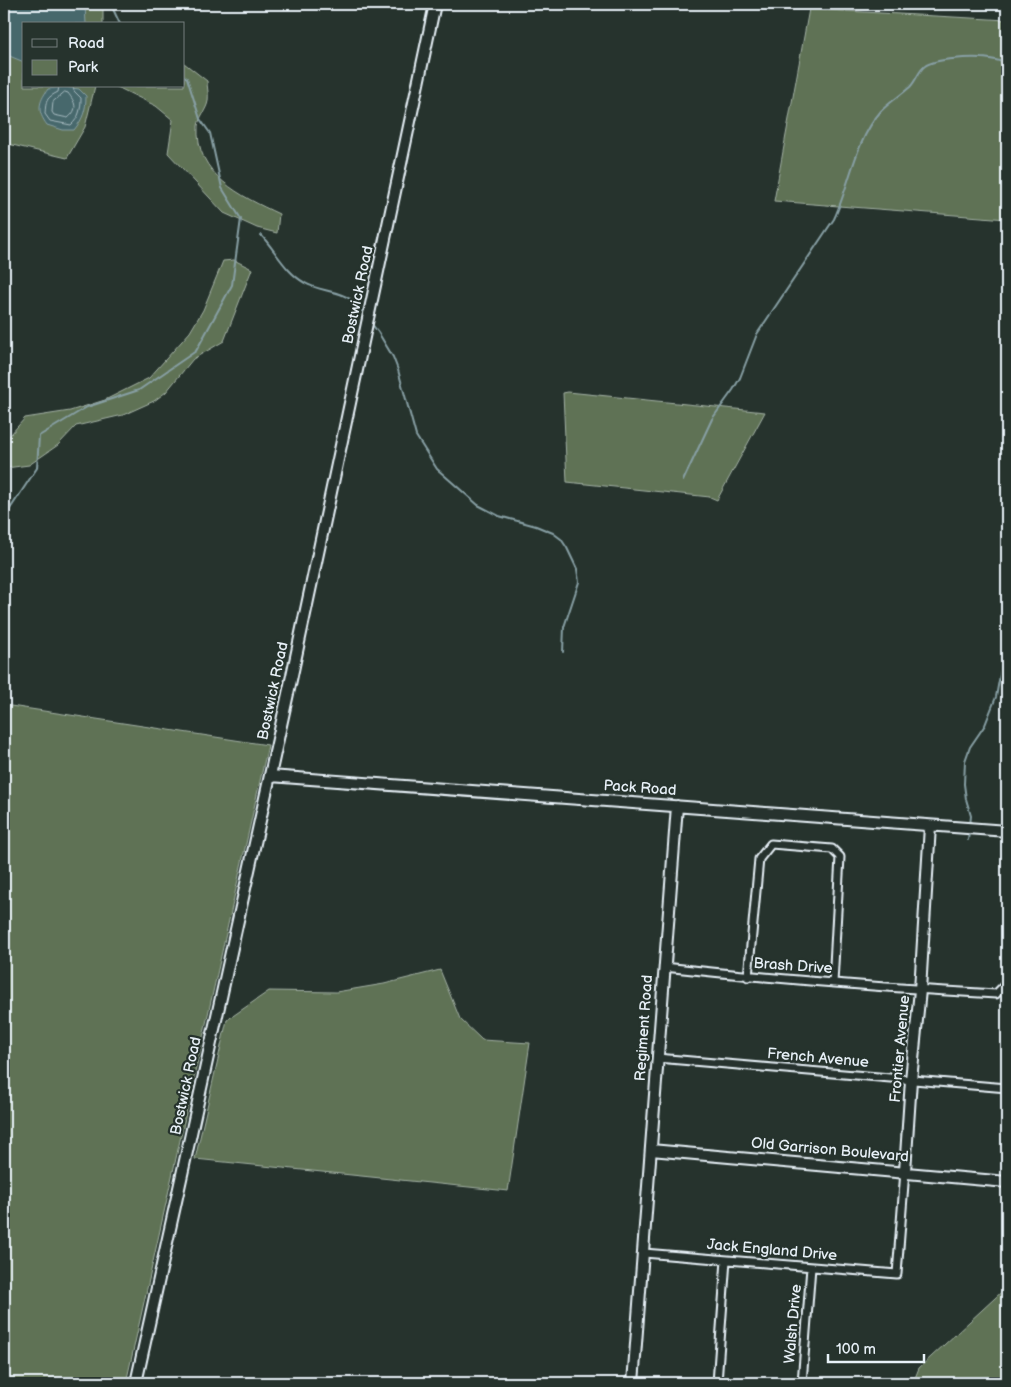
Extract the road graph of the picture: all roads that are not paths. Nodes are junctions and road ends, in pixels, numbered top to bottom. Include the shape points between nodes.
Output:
1 (435, 4) edge
2 (270, 776) junction
3 (677, 806) junction
4 (930, 826) junction
5 (1007, 832) edge
6 (664, 967) junction
7 (1007, 972) edge
8 (748, 977) junction
9 (833, 983) junction
10 (920, 990) junction
11 (657, 1058) junction
12 (911, 1080) junction
13 (1007, 1088) edge
14 (651, 1150) junction
15 (905, 1171) junction
16 (1007, 1182) edge
17 (644, 1253) junction
18 (726, 1260) junction
19 (811, 1267) junction
20 (897, 1274) joint
21 (136, 1383) edge
22 (633, 1383) edge
23 (717, 1383) edge
24 (802, 1383) edge

1 - 2 street, Bostwick Road
2 - 3 street, Pack Road
2 - 21 street, Bostwick Road
3 - 4 street, Pack Road
3 - 6 street, Regiment Road
4 - 5 street, Pack Road
4 - 10 street, Frontier Avenue
6 - 8 street, Brash Drive
6 - 11 street, Regiment Road
7 - 10 street, Brash Drive via 1005,984 996,994
8 - 9 street, Brash Drive
8 - 9 street via 759,859 771,844 779,844 832,849 840,858
9 - 10 street, Brash Drive
10 - 12 street, Frontier Avenue
11 - 12 street, French Avenue
11 - 14 street, Regiment Road
12 - 13 street, French Avenue
12 - 15 street, Frontier Avenue
14 - 15 street, Old Garrison Boulevard
14 - 17 street, Regiment Road
15 - 16 street, Old Garrison Boulevard
15 - 20 street, Frontier Avenue
17 - 18 street, Jack England Drive
17 - 22 street, Regiment Road
18 - 19 street, Jack England Drive
18 - 23 street
19 - 20 street, Jack England Drive
19 - 24 street, Walsh Drive

